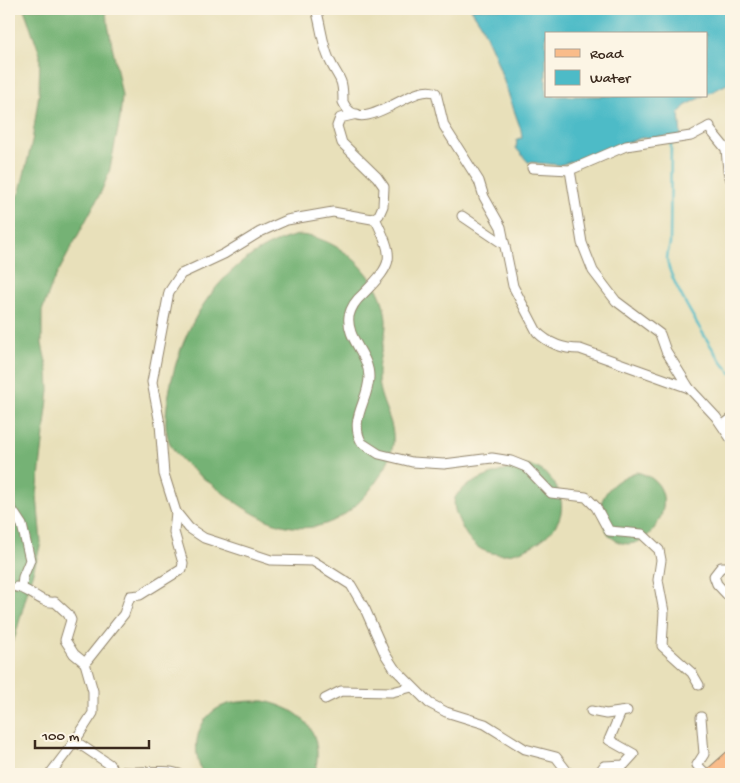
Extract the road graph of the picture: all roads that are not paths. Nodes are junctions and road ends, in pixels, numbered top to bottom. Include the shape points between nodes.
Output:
1 (316, 9) edge
2 (357, 114) junction
3 (532, 168) dead end
4 (570, 170) junction
5 (731, 180) edge
6 (462, 216) dead end
7 (375, 218) junction
8 (505, 245) junction
9 (689, 388) junction
10 (731, 419) edge
11 (723, 425) junction
12 (731, 439) edge
13 (9, 505) edge
14 (176, 512) junction
15 (731, 572) edge
16 (731, 599) edge
17 (85, 662) junction
18 (699, 685) dead end
19 (412, 687) junction
20 (325, 699) dead end
21 (591, 711) dead end
22 (702, 717) dead end
23 (75, 741) junction
24 (731, 758) edge
25 (115, 773) edge
26 (50, 774) edge
27 (179, 774) edge
28 (569, 774) edge
29 (598, 774) edge
30 (706, 774) edge
31 (713, 774) edge

1 - 2 street via 329,59 342,79 343,102
2 - 7 street via 340,118 338,130 344,146 384,187 383,206
2 - 8 street via 377,113 421,92 429,90 436,93 444,126 479,181 501,227
3 - 4 street
4 - 5 street via 626,146 691,136 709,126 726,149
4 - 9 street via 582,243 593,271 616,301 660,334 666,351
6 - 8 street
7 - 14 street via 333,212 287,220 181,274 172,284 152,382 160,424 164,474
7 - 18 street via 388,247 388,265 358,298 349,317 351,332 368,367 369,381 357,426 362,443 379,454 412,462 444,464 492,458 518,463 532,472 551,493 586,497 609,531 642,534 657,546 661,555 658,580 664,612 662,646 692,673
8 - 9 street via 513,286 538,332 547,342 580,349
9 - 11 street
10 - 11 street
11 - 12 street
13 - 17 street via 22,525 30,560 19,587 47,602 55,602 68,614 71,620 65,640 74,654
14 - 17 street via 174,532 182,569 140,595 130,596 124,614
14 - 19 street via 189,528 204,538 271,560 313,561 350,585 365,609 385,654
15 - 16 street via 727,567 721,567 714,576
17 - 23 street via 93,712
19 - 20 street via 392,692 341,691
19 - 28 street via 428,703 446,712 485,724 525,749 556,757
21 - 29 street via 606,714 624,712 609,740 634,754 624,765 604,766
22 - 30 street via 704,754 697,765
23 - 25 street via 109,764
23 - 26 street
24 - 31 main road
25 - 27 street via 170,771

